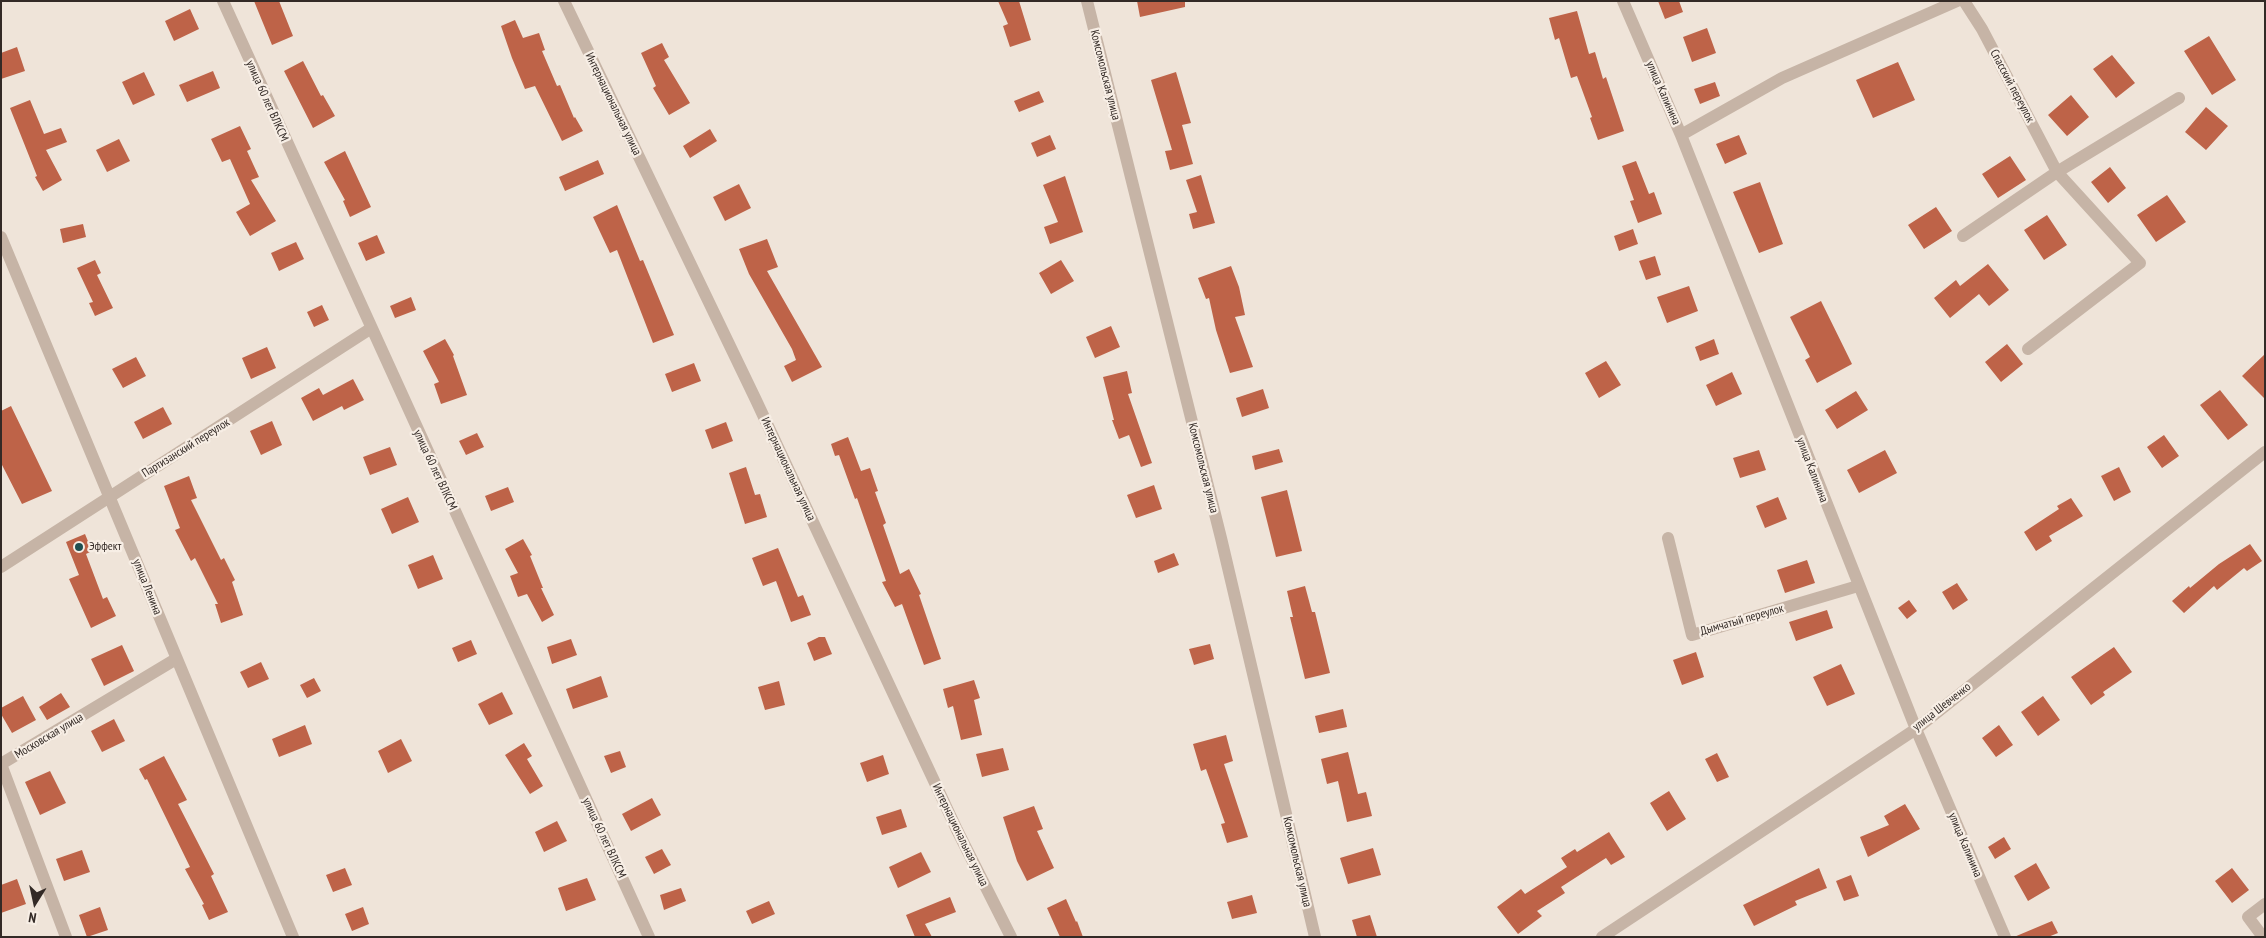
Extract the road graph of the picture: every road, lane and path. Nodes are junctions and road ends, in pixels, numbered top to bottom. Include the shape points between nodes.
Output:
1 (223, 1) edge
2 (564, 1) edge
3 (1087, 1) edge
4 (1623, 1) edge
5 (1957, 1) edge
6 (1964, 1) edge
7 (2178, 98) dead end
8 (1681, 136) junction
9 (2057, 172) junction
10 (1, 236) edge
11 (1963, 236) dead end
12 (370, 329) junction
13 (2028, 349) dead end
14 (2265, 452) edge
15 (110, 496) junction
16 (1668, 538) dead end
17 (1, 567) edge
18 (1858, 586) junction
19 (176, 659) junction
20 (1916, 729) junction
21 (2265, 904) edge
22 (66, 937) edge
23 (293, 937) edge
24 (649, 937) edge
25 (1011, 937) edge
26 (1315, 937) edge
27 (1602, 937) edge
28 (2005, 937) edge
29 (2263, 937) edge

1 - 12 street, улица 60 лет ВЛКСМ
2 - 25 street, Интернациональная улица via 755,398 956,830
3 - 26 street, Комсомольская улица
4 - 8 street, улица Калинина
5 - 8 street via 1782,78
6 - 9 street, Спасский переулок
7 - 9 street
8 - 18 street, улица Калинина
9 - 11 street
9 - 13 street, Спасский переулок via 2140,263
10 - 15 street, улица Ленина
12 - 15 street, Партизанский переулок
12 - 24 street, улица 60 лет ВЛКСМ
14 - 20 street, улица Шевченко
15 - 17 street, Партизанский переулок
15 - 19 street, улица Ленина
16 - 18 street, Дымчатый переулок via 1692,635
18 - 20 street, улица Калинина
19 - 22 street, Московская улица via 1,764
19 - 23 street, улица Ленина
20 - 27 street, улица Шевченко
20 - 28 street, улица Калинина
21 - 29 street via 2248,917

